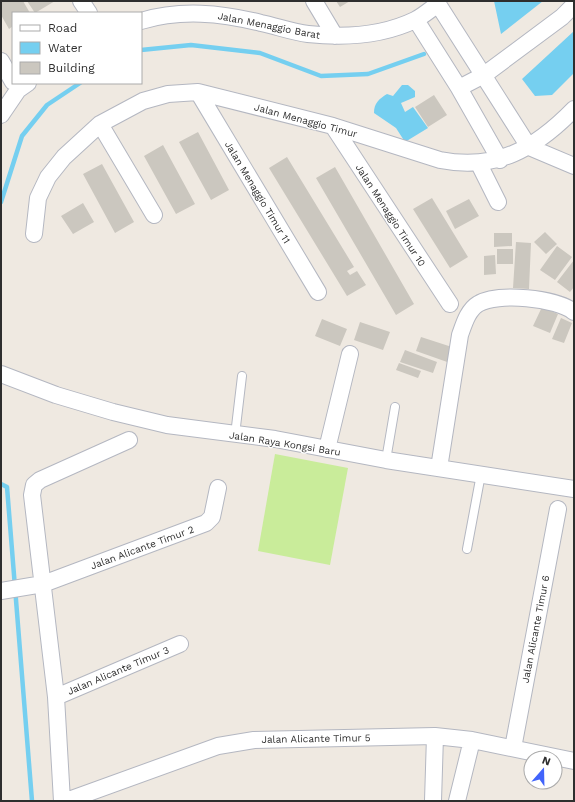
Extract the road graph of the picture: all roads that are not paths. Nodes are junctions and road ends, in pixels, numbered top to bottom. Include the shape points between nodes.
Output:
1 (81, 1) edge
2 (314, 1) edge
3 (437, 3) edge
4 (574, 5) edge
5 (196, 6) edge
6 (88, 12) edge
7 (416, 20) junction
8 (142, 21) edge
9 (335, 36) junction
10 (1, 61) edge
11 (484, 75) junction
12 (12, 77) edge
13 (18, 85) edge
14 (459, 88) junction
15 (198, 92) junction
16 (574, 109) edge
17 (1, 115) edge
18 (100, 124) junction
19 (333, 126) junction
20 (529, 147) junction
21 (500, 160) junction
22 (479, 164) junction
23 (574, 166) edge
24 (498, 202) dead end
25 (154, 215) dead end
26 (34, 234) dead end
27 (318, 292) dead end
28 (450, 304) dead end
29 (574, 312) edge
30 (350, 354) dead end
31 (1, 374) edge
32 (242, 376) dead end
33 (395, 407) dead end
34 (235, 435) junction
35 (128, 441) dead end
36 (327, 449) junction
37 (386, 460) junction
38 (439, 468) junction
39 (481, 474) junction
40 (218, 488) dead end
41 (574, 489) edge
42 (558, 509) dead end
43 (467, 549) dead end
44 (39, 584) junction
45 (1, 591) edge
46 (180, 644) dead end
47 (56, 696) junction
48 (435, 736) junction
49 (472, 740) junction
50 (513, 748) junction
51 (574, 761) edge
52 (62, 801) edge
53 (66, 801) edge
54 (433, 801) edge
55 (457, 801) edge

1 - 6 street
2 - 9 street
3 - 7 street, Jalan Menaggio Barat
3 - 11 street
4 - 11 street via 562,17
5 - 8 street, Jalan Menaggio Barat
5 - 9 street, Jalan Menaggio Barat via 307,34
7 - 9 street, Jalan Menaggio Barat via 375,34
7 - 14 street
10 - 12 street
11 - 14 street
11 - 20 street
13 - 17 street
14 - 21 street
15 - 18 street, Jalan Menaggio Timur via 168,94 143,100
15 - 19 street, Jalan Menaggio Timur
15 - 27 street, Jalan Menaggio Timur 11
16 - 20 street, Jalan Menaggio Timur via 556,128
18 - 25 street
18 - 26 street, Jalan Menaggio Timur via 64,157 48,176 38,198
19 - 22 street, Jalan Menaggio Timur via 440,160 457,164
19 - 28 street, Jalan Menaggio Timur 10
20 - 21 street, Jalan Menaggio Timur
20 - 23 street
21 - 22 street, Jalan Menaggio Timur
22 - 24 street
29 - 38 street via 559,303 521,298 485,300 474,306 460,335
30 - 36 street
31 - 34 street, Jalan Raya Kongsi Baru via 56,395 113,412 167,425
32 - 34 lane
33 - 37 lane
34 - 36 street, Jalan Raya Kongsi Baru via 275,439
35 - 44 street via 34,485 32,495
36 - 37 street, Jalan Raya Kongsi Baru
37 - 38 street, Jalan Raya Kongsi Baru
38 - 39 street, Jalan Raya Kongsi Baru
39 - 41 street, Jalan Raya Kongsi Baru
39 - 43 lane
40 - 44 street, Jalan Alicante Timur 2 via 212,517 206,523
42 - 50 street, Jalan Alicante Timur 6
44 - 45 street, Jalan Alicante Timur 2
44 - 47 street
46 - 47 street, Jalan Alicante Timur 3
47 - 52 street
48 - 49 street, Jalan Alicante Timur 5
48 - 53 street, Jalan Alicante Timur 5 via 236,742 218,746
48 - 54 street
49 - 50 street, Jalan Alicante Timur 5
49 - 55 street
50 - 51 street, Jalan Alicante Timur 5

